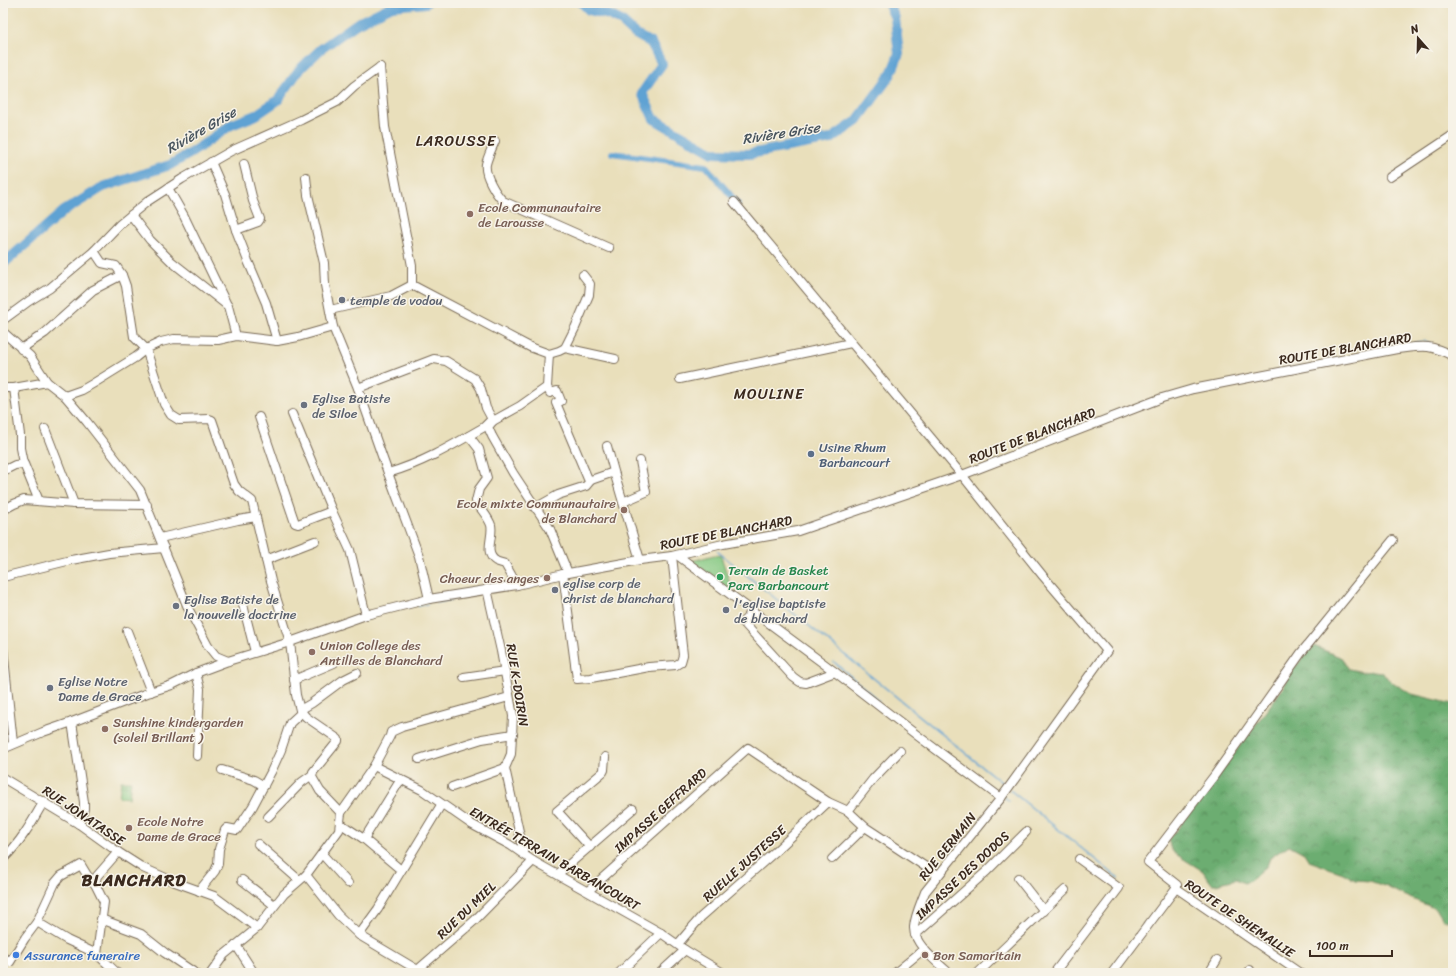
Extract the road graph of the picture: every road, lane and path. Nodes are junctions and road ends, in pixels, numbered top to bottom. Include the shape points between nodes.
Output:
1 (1453, 135) edge
2 (495, 141) dead end
3 (211, 162) junction
4 (244, 164) dead end
5 (1390, 177) dead end
6 (306, 178) dead end
7 (168, 188) junction
8 (734, 202) dead end
9 (131, 215) junction
10 (236, 230) junction
11 (609, 248) dead end
12 (94, 251) junction
13 (122, 275) junction
14 (583, 275) dead end
15 (412, 285) junction
16 (228, 306) junction
17 (330, 310) junction
18 (3, 320) edge
19 (333, 327) junction
20 (3, 332) edge
21 (236, 336) junction
22 (277, 341) junction
23 (851, 343) junction
24 (565, 348) junction
25 (21, 349) junction
26 (146, 349) junction
27 (549, 354) junction
28 (1453, 356) edge
29 (615, 359) dead end
30 (680, 380) dead end
31 (47, 382) junction
32 (547, 387) junction
33 (3, 388) edge
34 (14, 388) junction
35 (358, 388) junction
36 (65, 396) junction
37 (292, 414) dead end
38 (259, 417) dead end
39 (493, 420) junction
40 (45, 429) dead end
41 (469, 436) junction
42 (607, 446) dead end
43 (640, 461) dead end
44 (23, 463) junction
45 (4, 469) edge
46 (388, 473) junction
47 (615, 475) junction
48 (962, 475) junction
49 (591, 480) junction
50 (39, 501) junction
51 (623, 502) junction
52 (74, 504) junction
53 (147, 505) junction
54 (535, 508) junction
55 (3, 510) edge
56 (332, 511) junction
57 (256, 517) junction
58 (160, 538) junction
59 (1393, 540) dead end
60 (315, 541) dead end
61 (164, 548) junction
62 (675, 556) junction
63 (266, 560) junction
64 (640, 560) junction
65 (566, 574) junction
66 (3, 577) edge
67 (517, 585) junction
68 (487, 589) junction
69 (429, 599) junction
70 (242, 601) dead end
71 (752, 611) junction
72 (366, 615) junction
73 (127, 631) dead end
74 (290, 642) junction
75 (3, 648) edge
76 (255, 652) junction
77 (228, 661) junction
78 (334, 663) dead end
79 (505, 671) junction
80 (835, 672) junction
81 (196, 673) junction
82 (357, 673) dead end
83 (464, 677) dead end
84 (294, 680) junction
85 (151, 692) junction
86 (509, 697) junction
87 (301, 711) junction
88 (72, 722) junction
89 (513, 734) junction
90 (13, 743) junction
91 (3, 749) edge
92 (900, 751) dead end
93 (197, 756) dead end
94 (605, 757) dead end
95 (419, 759) dead end
96 (374, 766) junction
97 (505, 768) junction
98 (222, 770) dead end
99 (312, 775) junction
100 (3, 778) edge
101 (401, 779) junction
102 (264, 786) junction
103 (452, 786) dead end
104 (1002, 796) junction
105 (44, 801) junction
106 (828, 802) junction
107 (441, 805) junction
108 (633, 809) dead end
109 (848, 811) junction
110 (341, 814) junction
111 (268, 817) dead end
112 (79, 824) junction
113 (341, 824) junction
114 (865, 827) junction
115 (1026, 832) dead end
116 (364, 839) junction
117 (258, 844) dead end
118 (590, 847) junction
119 (118, 852) junction
120 (322, 854) junction
121 (524, 854) junction
122 (3, 859) edge
123 (832, 859) dead end
124 (1079, 859) dead end
125 (532, 861) junction
126 (401, 870) junction
127 (558, 874) junction
128 (938, 875) junction
129 (303, 877) junction
130 (1018, 878) dead end
131 (242, 880) dead end
132 (348, 883) dead end
133 (95, 884) junction
134 (1176, 888) junction
135 (1065, 890) dead end
136 (199, 891) junction
137 (588, 891) junction
138 (274, 905) junction
139 (1044, 911) junction
140 (101, 919) junction
141 (37, 922) junction
142 (257, 928) junction
143 (661, 933) junction
144 (359, 935) junction
145 (915, 935) junction
146 (678, 944) junction
147 (236, 945) junction
148 (924, 949) junction
149 (686, 950) junction
150 (97, 954) junction
151 (3, 957) edge
152 (1217, 960) dead end
153 (418, 972) edge
154 (117, 973) edge
155 (195, 973) edge
156 (211, 973) edge
157 (254, 973) edge
158 (619, 973) edge
159 (660, 973) edge
160 (723, 973) edge
161 (895, 973) edge
162 (949, 973) edge
163 (978, 973) edge
164 (1054, 973) edge
165 (1112, 973) edge
166 (1209, 973) edge
167 (1300, 973) edge

1 - 5 street
2 - 11 street via 486,169 490,182 503,201
3 - 7 street
3 - 10 street via 225,194
3 - 15 street via 336,102 380,67 385,127 412,266
4 - 10 street via 260,219
6 - 17 street via 324,263
7 - 9 street
7 - 16 street
8 - 23 street
9 - 12 street
9 - 16 street via 150,240 172,262
10 - 22 street via 266,303
12 - 13 street via 102,263 116,266
12 - 18 street via 50,288
13 - 25 street via 93,290 45,333
13 - 26 street via 134,337
14 - 24 street via 590,284 590,295
15 - 17 street via 390,296
15 - 27 street
16 - 21 street
17 - 19 street
19 - 22 street
19 - 35 street
20 - 25 street
21 - 22 street
21 - 26 street via 218,340 174,339
23 - 30 street
23 - 48 street
24 - 27 street
24 - 29 street
25 - 31 street via 30,356
26 - 36 street via 82,390
26 - 57 street via 164,404 171,415 179,420 212,420 234,484 250,498
27 - 32 street
28 - 48 street, ROUTE DE BLANCHARD via 1434,347 1404,348 1193,389 1162,398
31 - 34 street
31 - 36 street
32 - 39 street via 520,406
32 - 49 street via 550,394 557,391 561,401 556,403 587,477
33 - 34 street
34 - 44 street
35 - 39 street via 434,359 442,359 475,379
35 - 46 street
36 - 53 street via 138,487
37 - 56 street
38 - 56 street via 296,523
39 - 41 street
39 - 54 street via 488,427 492,436
40 - 52 street
41 - 46 street via 428,458
41 - 67 street via 478,449 487,478 479,489 476,501 491,524 489,549 496,561 505,564
42 - 47 street
43 - 51 street via 646,492
44 - 45 street
44 - 50 street
46 - 69 street via 419,556
47 - 49 street via 611,473
47 - 51 street
48 - 62 street, ROUTE DE BLANCHARD via 798,531 723,544
48 - 104 street, RUE GERMAIN via 1107,651
49 - 54 street via 586,486 558,495
50 - 52 street
50 - 55 street via 20,501
51 - 64 street
52 - 53 street
53 - 58 street
54 - 65 street via 555,538
56 - 72 street via 350,550
57 - 58 street
57 - 63 street
58 - 61 street
59 - 134 street via 1301,653 1214,776 1148,862 1178,885
60 - 63 street
61 - 66 street via 78,558
61 - 77 street via 189,610 208,646 216,656
62 - 64 street, ROUTE DE BLANCHARD
62 - 65 street via 683,655 681,662 676,665 577,679
62 - 71 street
63 - 74 street
64 - 65 street, ROUTE DE BLANCHARD
65 - 67 street, ROUTE DE BLANCHARD
67 - 68 street, ROUTE DE BLANCHARD
68 - 69 street, ROUTE DE BLANCHARD
68 - 79 street, RUE K-DOIRIN
69 - 72 street, ROUTE DE BLANCHARD
70 - 76 street
71 - 80 street
71 - 80 street via 743,622 793,677 806,683
72 - 74 street, ROUTE DE BLANCHARD
73 - 85 street
74 - 76 street, ROUTE DE BLANCHARD
74 - 84 street
75 - 90 street
76 - 77 street, ROUTE DE BLANCHARD
77 - 81 street, ROUTE DE BLANCHARD
78 - 84 street
79 - 83 street
79 - 86 street, RUE K-DOIRIN
80 - 104 street
81 - 85 street, ROUTE DE BLANCHARD
81 - 93 street via 200,689
82 - 87 street via 343,680
84 - 87 street
85 - 88 street, ROUTE DE BLANCHARD
86 - 89 street, RUE K-DOIRIN
86 - 96 street via 391,732
87 - 99 street via 338,739
87 - 102 street via 290,723 282,750
88 - 90 street, ROUTE DE BLANCHARD
88 - 112 street via 84,802
89 - 95 street via 482,739
89 - 97 street, RUE K-DOIRIN via 511,754
90 - 91 street, ROUTE DE BLANCHARD
92 - 109 street via 873,779
94 - 118 street via 603,772 557,811
96 - 101 street, ENTRÉE TERRAIN BARBANCOURT
96 - 110 street
97 - 103 street
97 - 121 street
98 - 102 street via 254,780
99 - 110 street via 312,780 320,791
99 - 111 street
100 - 105 street, RUE JONATASSE
101 - 107 street, ENTRÉE TERRAIN BARBANCOURT via 422,790
101 - 116 street
102 - 136 street via 237,830 224,830 218,864
104 - 128 street, RUE GERMAIN
105 - 112 street, RUE JONATASSE
105 - 122 street via 27,831
106 - 109 street
106 - 137 street, IMPASSE GEFFRARD via 748,748
106 - 146 street, RUELLE JUSTESSE via 778,850 712,907
107 - 121 street, ENTRÉE TERRAIN BARBANCOURT
107 - 126 street
108 - 118 street
109 - 114 street
110 - 113 street
112 - 119 street, RUE JONATASSE
113 - 116 street
113 - 120 street
114 - 123 street
114 - 128 street
115 - 145 street, IMPASSE DES DODOS via 981,877
116 - 126 street
117 - 129 street
118 - 127 street
119 - 133 street via 97,876
119 - 136 street, RUE JONATASSE via 143,868
120 - 129 street
120 - 132 street
121 - 125 street, ENTRÉE TERRAIN BARBANCOURT
124 - 164 street via 1122,890
125 - 127 street, ENTRÉE TERRAIN BARBANCOURT
125 - 153 street, RUE DU MIEL via 474,921
126 - 144 street
127 - 137 street, ENTRÉE TERRAIN BARBANCOURT
128 - 145 street, RUE GERMAIN via 918,910
129 - 138 street
129 - 144 street
130 - 139 street
131 - 138 street
133 - 140 street via 104,902
133 - 141 street via 81,866 61,876 55,883
134 - 165 street, ROUTE DE SHEMALLIE
134 - 167 street, ROUTE DE SHEMALLIE
135 - 139 street
136 - 142 street, RUE JONATASSE via 214,896
137 - 143 street, ENTRÉE TERRAIN BARBANCOURT
138 - 142 street
139 - 163 street
140 - 150 street
140 - 155 street via 141,934
141 - 150 street
141 - 151 street via 10,962
142 - 147 street
143 - 146 street, ENTRÉE TERRAIN BARBANCOURT
143 - 158 street
144 - 153 street
145 - 148 street
146 - 149 street, ENTRÉE TERRAIN BARBANCOURT
147 - 156 street via 224,955
147 - 157 street
148 - 161 street
148 - 162 street
149 - 159 street
149 - 160 street, ENTRÉE TERRAIN BARBANCOURT
150 - 154 street
152 - 166 street

